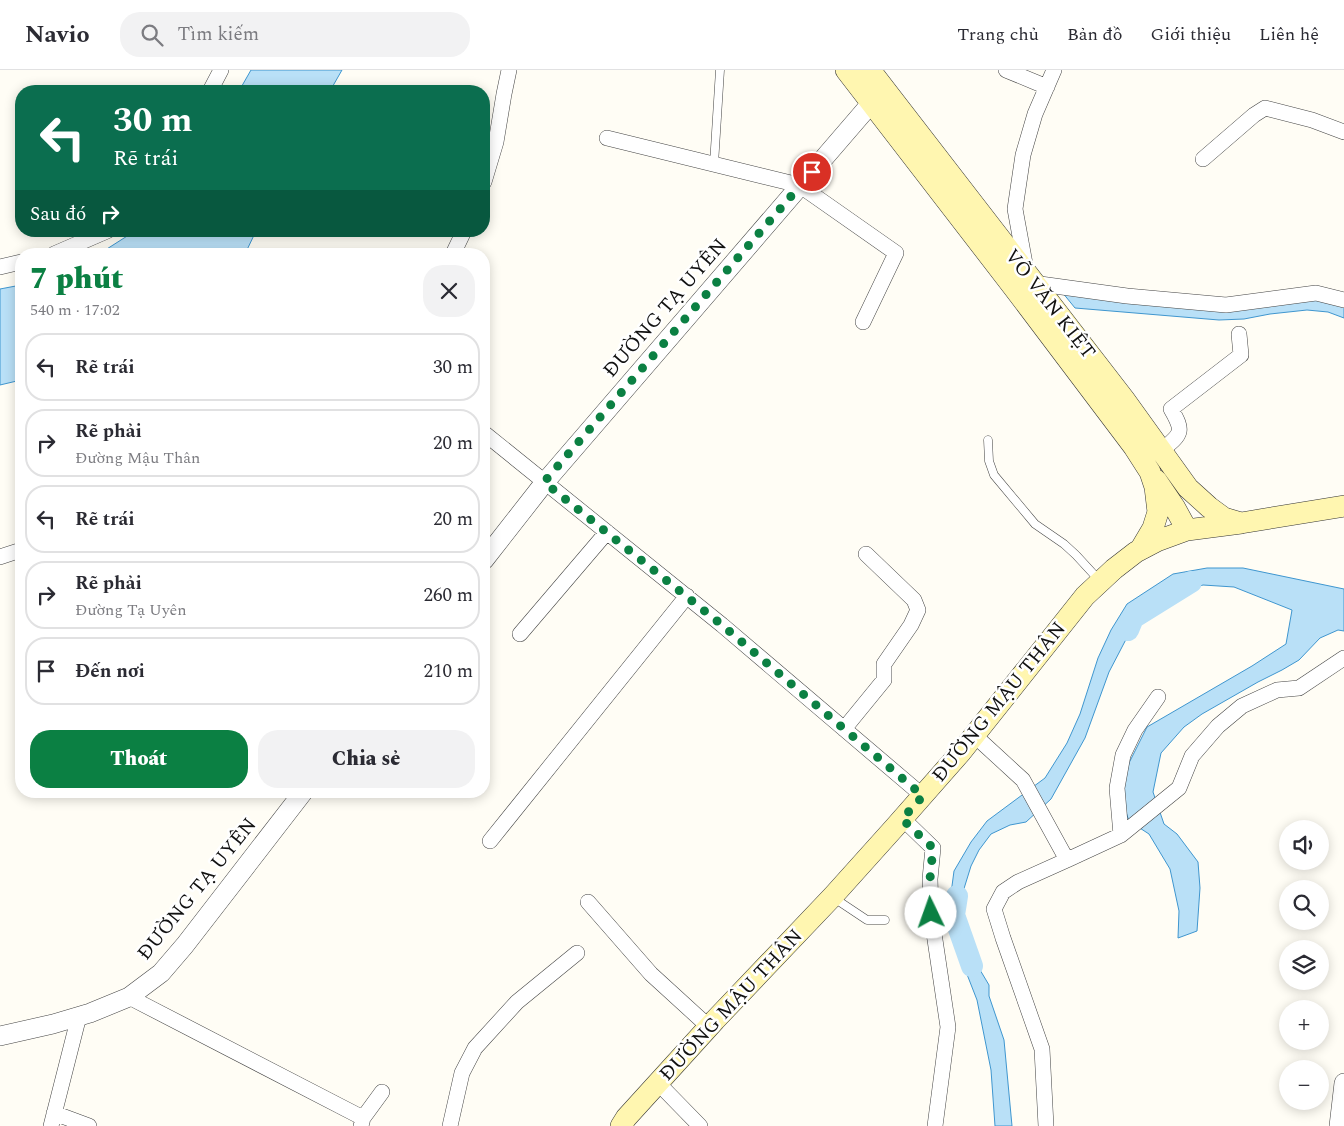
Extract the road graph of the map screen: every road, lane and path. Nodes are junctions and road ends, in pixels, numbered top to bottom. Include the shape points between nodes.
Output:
1 (221, 70) edge
2 (509, 70) edge
3 (720, 70) edge
4 (846, 70) edge
5 (870, 70) edge
6 (1006, 70) edge
7 (1054, 70) edge
8 (213, 85) edge
9 (1047, 87) junction
10 (878, 96) junction
11 (1344, 132) edge
12 (607, 138) dead end
13 (1203, 159) dead end
14 (490, 162) edge
15 (714, 164) junction
16 (800, 186) junction
17 (93, 237) edge
18 (68, 248) edge
19 (15, 263) edge
20 (0, 267) edge
21 (1030, 280) junction
22 (1344, 300) edge
23 (863, 322) dead end
24 (1238, 334) dead end
25 (490, 438) edge
26 (988, 440) dead end
27 (1159, 461) junction
28 (544, 482) junction
29 (1192, 492) junction
30 (1344, 506) edge
31 (1241, 523) junction
32 (1187, 530) junction
33 (608, 532) junction
34 (1140, 550) junction
35 (15, 552) edge
36 (490, 552) edge
37 (866, 554) dead end
38 (0, 557) edge
39 (1101, 581) junction
40 (686, 596) junction
41 (520, 634) dead end
42 (1344, 658) edge
43 (1158, 697) dead end
44 (844, 729) junction
45 (974, 735) junction
46 (923, 796) junction
47 (299, 798) edge
48 (902, 819) junction
49 (1121, 835) junction
50 (490, 841) dead end
51 (1067, 860) junction
52 (833, 896) junction
53 (588, 902) dead end
54 (885, 920) dead end
55 (577, 953) dead end
56 (129, 997) junction
57 (79, 1016) junction
58 (709, 1027) junction
59 (0, 1036) edge
60 (658, 1083) junction
61 (1344, 1083) edge
62 (382, 1092) dead end
63 (52, 1120) edge
64 (362, 1122) edge
65 (88, 1126) edge
66 (450, 1126) edge
67 (620, 1126) edge
68 (700, 1126) edge
69 (935, 1126) edge
70 (1046, 1126) edge
71 (1339, 1126) edge

1 - 8 street
2 - 14 street
3 - 15 lane
4 - 10 main road, VÕ VĂN KIỆT
5 - 10 main road, VÕ VĂN KIỆT
6 - 9 street
7 - 9 street
9 - 21 street via 1023,154 1015,209
10 - 16 street, ĐƯỜNG TẠ UYÊN
10 - 21 main road, VÕ VĂN KIỆT
10 - 27 main road, VÕ VĂN KIỆT via 1134,447
11 - 13 street via 1265,108
12 - 15 street
15 - 16 street
16 - 23 street via 896,253
16 - 28 street, ĐƯỜNG TẠ UYÊN
17 - 18 street
19 - 20 street
21 - 22 street via 1126,296 1226,305 1316,293
21 - 27 main road, VÕ VĂN KIỆT via 1124,399
24 - 27 street via 1242,355 1171,409 1180,430
25 - 28 street
26 - 39 lane via 989,461 994,475 1035,524 1076,554
27 - 29 main road, VÕ VĂN KIỆT
27 - 32 main road via 1164,491
27 - 34 main road, VÕ VĂN KIỆT via 1155,486 1158,512
28 - 33 street
28 - 36 street, ĐƯỜNG TẠ UYÊN
29 - 31 main road, VÕ VĂN KIỆT via 1224,518
29 - 32 main road
30 - 31 main road, ĐƯỜNG MẬU THÂN
31 - 32 main road, ĐƯỜNG MẬU THÂN
32 - 34 main road, ĐƯỜNG MẬU THÂN
33 - 40 street
33 - 41 street
34 - 39 main road, ĐƯỜNG MẬU THÂN
35 - 38 street
37 - 44 street via 914,600 918,610 912,625 884,664 884,680
39 - 45 main road, ĐƯỜNG MẬU THÂN via 1085,596
40 - 44 street
40 - 50 street
42 - 49 street via 1299,688 1277,690 1242,706 1218,726 1192,756 1179,788
43 - 49 street via 1135,730 1123,755 1118,788
44 - 46 street
45 - 46 main road, ĐƯỜNG MẬU THÂN
45 - 51 street via 1023,780
46 - 48 main road, ĐƯỜNG MẬU THÂN
47 - 56 street, ĐƯỜNG TẠ UYÊN via 185,945 161,973
48 - 52 main road, ĐƯỜNG MẬU THÂN
48 - 69 street via 933,848 931,913 948,1027
49 - 51 street
51 - 70 street via 1003,892 994,909 1042,1049
52 - 54 lane via 867,920
52 - 58 main road, ĐƯỜNG MẬU THÂN
53 - 58 street via 651,974
55 - 66 street via 517,1002 475,1048 462,1073
56 - 57 street, ĐƯỜNG TẠ UYÊN
56 - 64 street
57 - 59 street, ĐƯỜNG TẠ UYÊN
57 - 63 street
58 - 60 main road, ĐƯỜNG MẬU THÂN
60 - 67 main road, ĐƯỜNG MẬU THÂN
60 - 68 street
61 - 71 street
62 - 64 street
63 - 65 street

